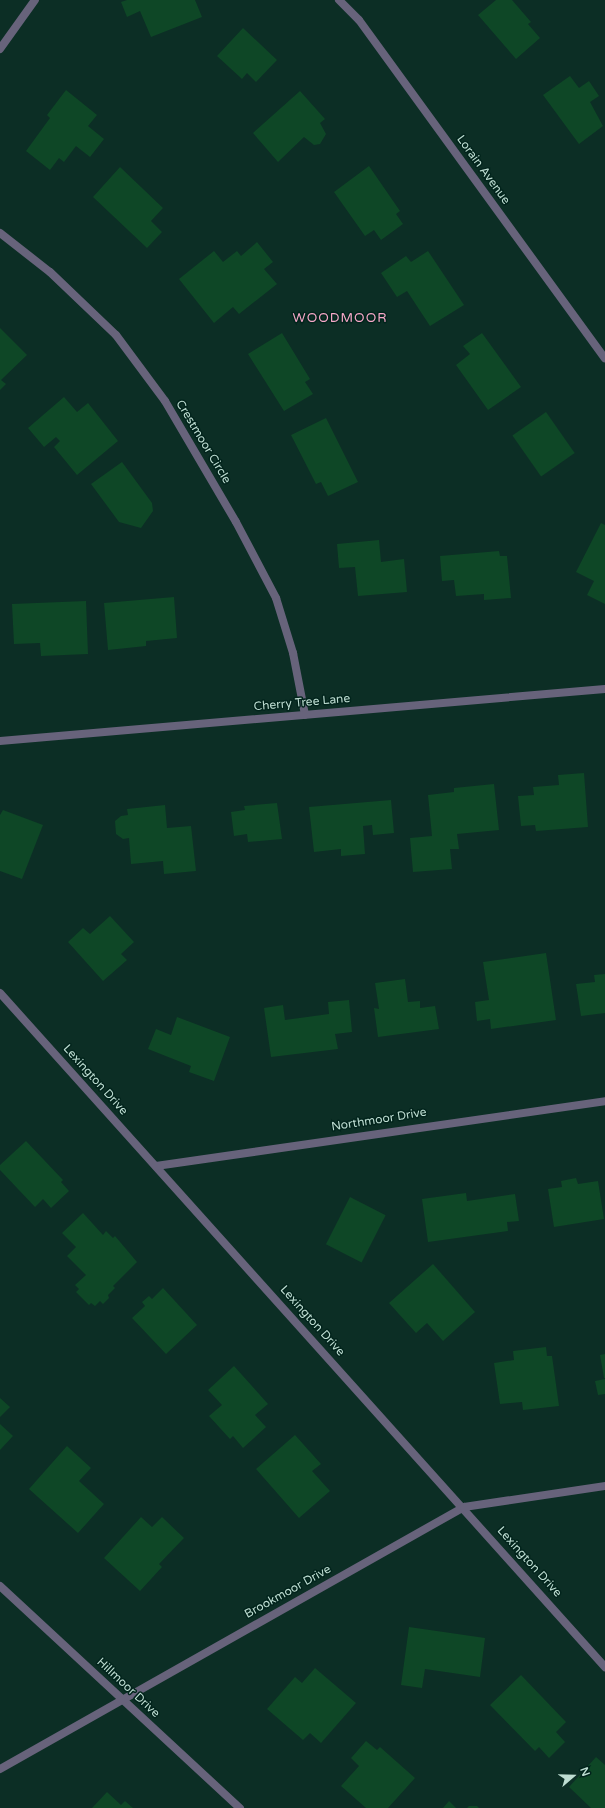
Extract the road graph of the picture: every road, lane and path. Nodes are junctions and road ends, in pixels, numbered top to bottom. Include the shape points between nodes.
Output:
1 (35, 0) edge
2 (339, 0) edge
3 (0, 49) edge
4 (0, 233) edge
5 (605, 358) edge
6 (605, 689) edge
7 (304, 715) junction
8 (0, 740) edge
9 (0, 993) edge
10 (605, 1101) edge
11 (156, 1166) junction
12 (605, 1486) edge
13 (464, 1507) junction
14 (0, 1586) edge
15 (605, 1667) edge
16 (121, 1699) junction
17 (0, 1769) edge
18 (240, 1808) edge

1 - 3 street
2 - 5 street, Lorain Avenue via 359,20
4 - 7 street, Crestmoor Circle via 50,272 116,335 165,401 236,522 276,598 293,653
6 - 7 street, Cherry Tree Lane
7 - 8 street, Cherry Tree Lane
9 - 11 street, Lexington Drive
10 - 11 street, Northmoor Drive
11 - 13 street, Lexington Drive
12 - 13 street, Brookmoor Drive
13 - 15 street, Lexington Drive
13 - 16 street, Brookmoor Drive
14 - 16 street, Hillmoor Drive
16 - 17 street, Brookmoor Drive
16 - 18 street, Hillmoor Drive

